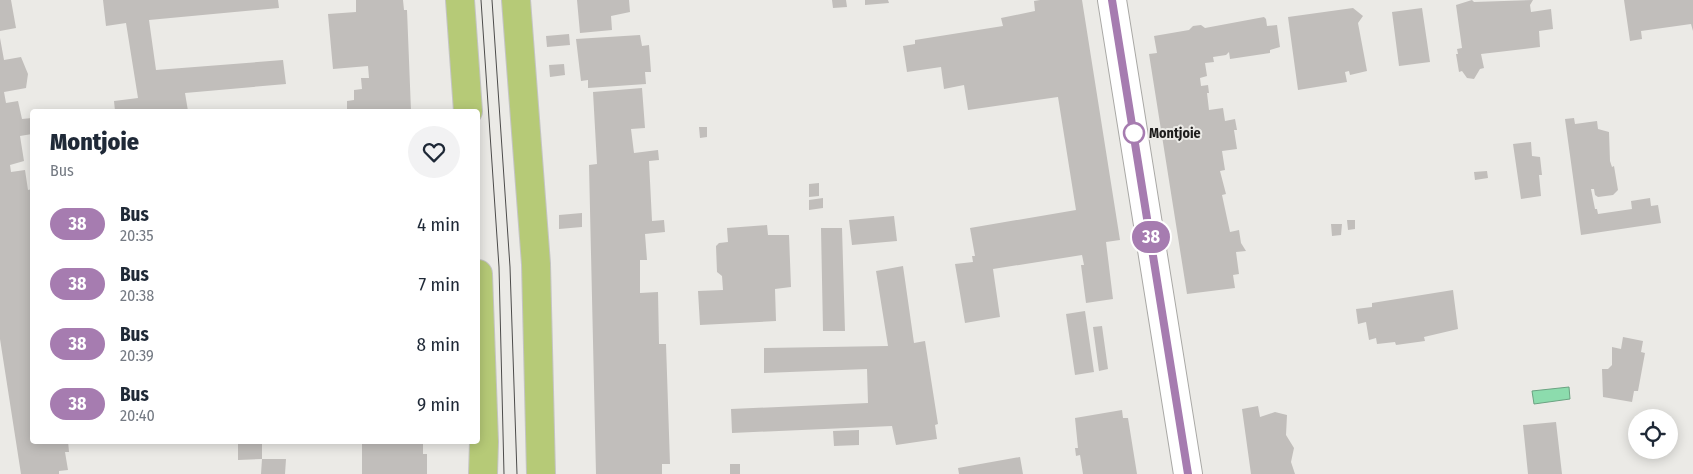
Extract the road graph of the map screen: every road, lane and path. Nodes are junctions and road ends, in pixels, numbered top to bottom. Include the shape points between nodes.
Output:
1 (460, 0) edge
2 (516, 0) edge
3 (1112, 0) edge
4 (468, 109) edge
5 (480, 330) edge
6 (483, 474) edge
7 (541, 474) edge
8 (1188, 474) edge

1 - 4 main road
2 - 7 main road via 536,264
3 - 8 street
5 - 6 main road

